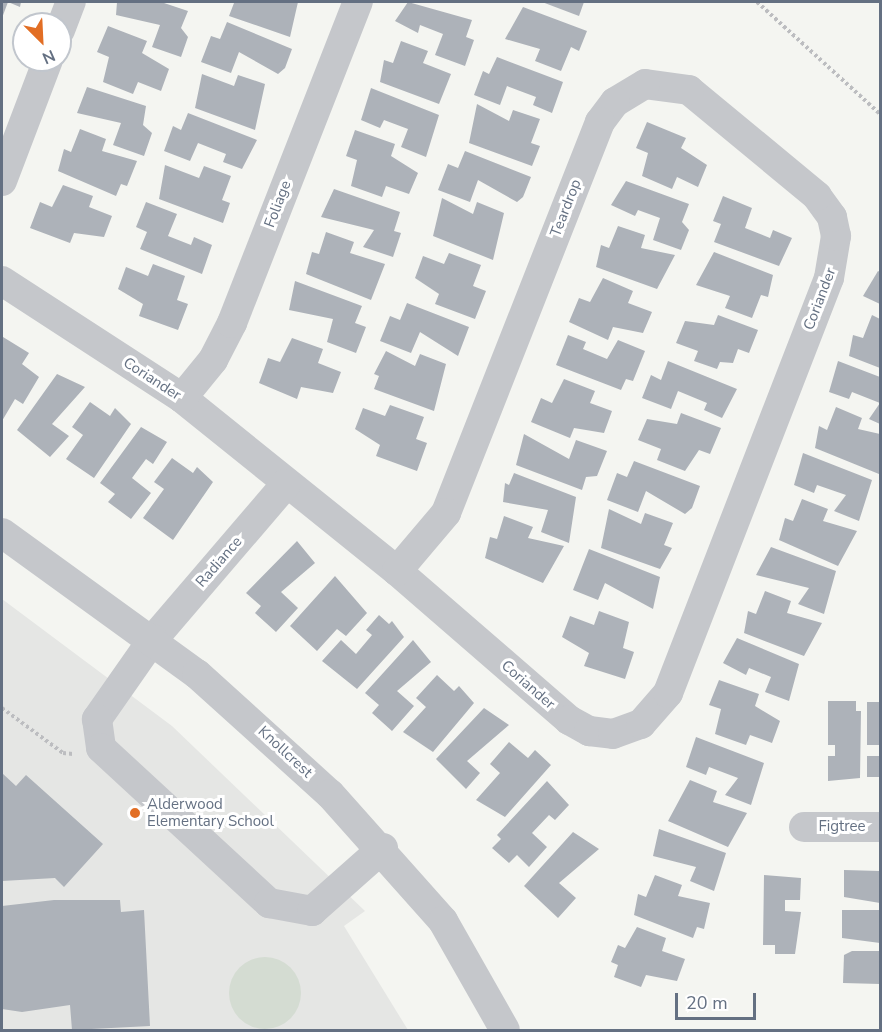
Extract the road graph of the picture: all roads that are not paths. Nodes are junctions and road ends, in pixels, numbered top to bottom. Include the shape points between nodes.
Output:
1 (358, 2) edge
2 (43, 72) edge
3 (2, 181) edge
4 (836, 231) joint
5 (2, 281) edge
6 (182, 398) junction
7 (286, 484) junction
8 (2, 533) edge
9 (397, 571) junction
10 (153, 639) junction
11 (804, 827) dead end
12 (880, 827) edge
13 (383, 848) junction
14 (506, 1030) edge

1 - 6 street, Foliage via 231,323 213,360
2 - 3 street
4 - 9 street, Teardrop via 818,196 689,90 660,83 628,90 600,123 446,513
4 - 9 street, Coriander via 833,266 668,693 642,724 613,734 581,728
5 - 6 street, Coriander
6 - 7 street, Coriander
7 - 9 street, Coriander
7 - 10 street, Radiance
8 - 10 street, Knollcrest
10 - 13 street, Knollcrest via 285,751
10 - 13 street, Radiance via 97,719 101,748 122,771 269,903 291,910 312,911
11 - 12 street, Figtree
13 - 14 street, Knollcrest via 444,921

